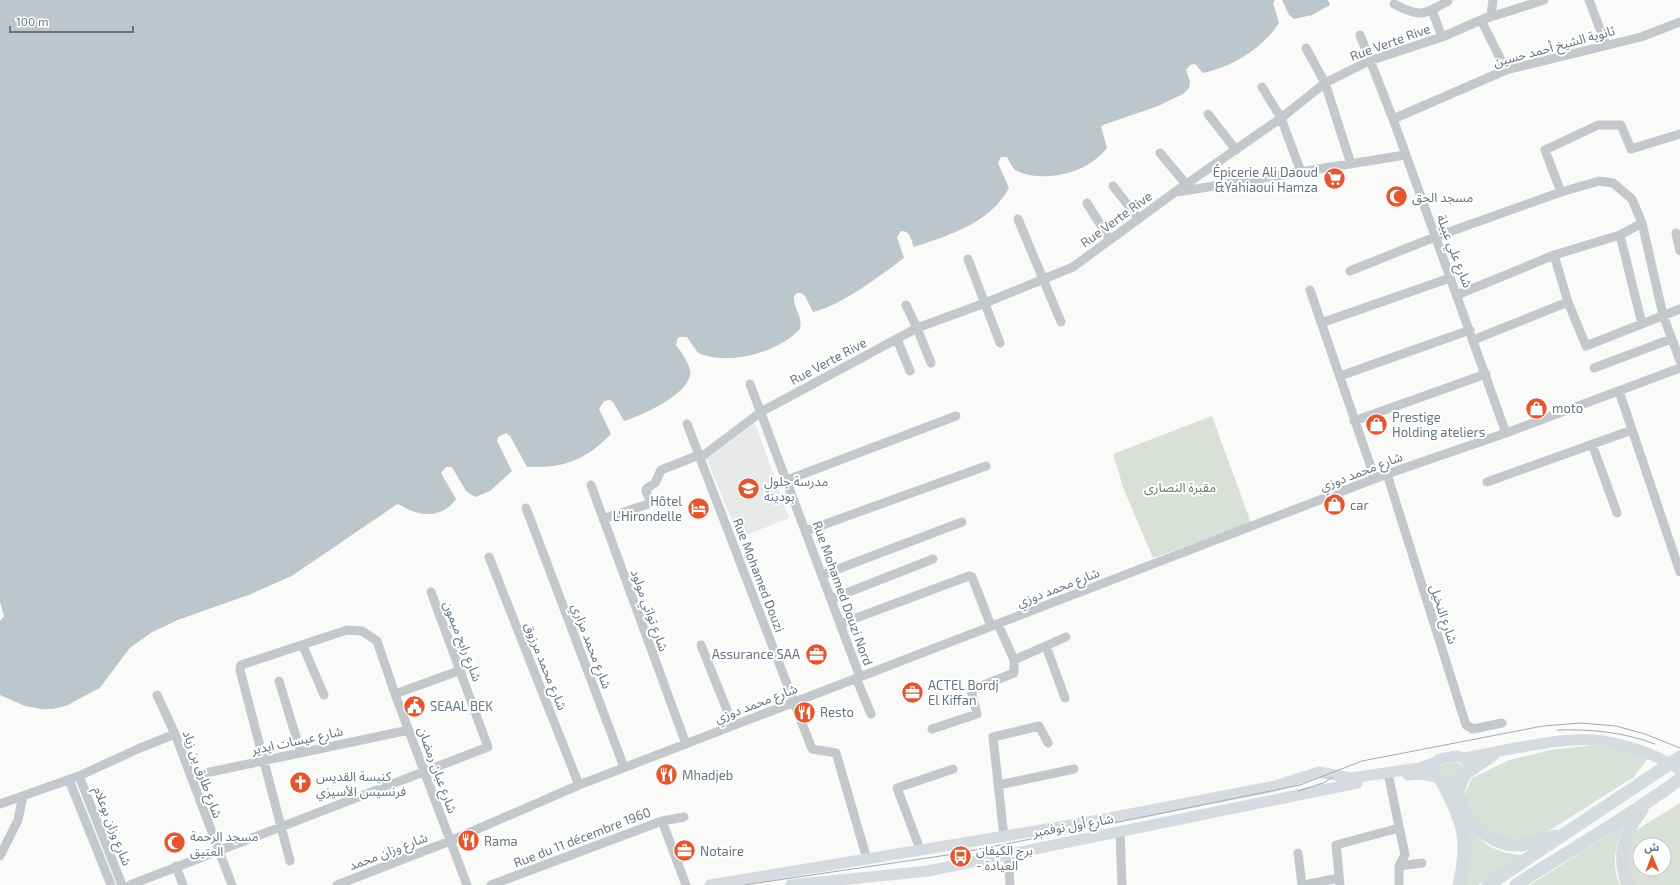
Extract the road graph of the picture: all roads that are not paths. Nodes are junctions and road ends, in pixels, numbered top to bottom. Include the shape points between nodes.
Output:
1 (1493, 0) edge
2 (1544, 0) edge
3 (1589, 0) edge
4 (1448, 1) edge
5 (1394, 4) dead end
6 (1432, 10) junction
7 (1481, 20) junction
8 (1680, 22) edge
9 (1360, 35) dead end
10 (1442, 37) junction
11 (1606, 45) junction
12 (1306, 48) dead end
13 (1369, 61) junction
14 (1506, 70) junction
15 (1325, 83) junction
16 (1262, 87) dead end
17 (1208, 114) dead end
18 (1282, 118) junction
19 (1393, 119) junction
20 (1680, 134) edge
21 (1236, 150) junction
22 (1160, 153) dead end
23 (1405, 155) junction
24 (1351, 164) junction
25 (1301, 172) junction
26 (1186, 184) junction
27 (1113, 186) dead end
28 (1175, 192) junction
29 (1561, 192) junction
30 (1087, 203) dead end
31 (1018, 219) dead end
32 (1139, 219) junction
33 (1642, 223) junction
34 (1676, 234) dead end
35 (1620, 235) junction
36 (1435, 237) junction
37 (1110, 240) junction
38 (1680, 251) edge
39 (1554, 256) junction
40 (968, 259) dead end
41 (1350, 272) dead end
42 (1043, 278) junction
43 (1450, 278) junction
44 (1310, 290) dead end
45 (1457, 294) junction
46 (1568, 302) junction
47 (985, 303) junction
48 (906, 305) dead end
49 (1680, 309) edge
50 (1663, 315) junction
51 (1061, 322) dead end
52 (1321, 324) junction
53 (1642, 324) junction
54 (917, 328) junction
55 (1470, 330) junction
56 (897, 338) junction
57 (1671, 339) junction
58 (1473, 340) junction
59 (1000, 343) dead end
60 (1680, 361) edge
61 (931, 363) dead end
62 (1594, 368) dead end
63 (1680, 368) edge
64 (910, 371) dead end
65 (1486, 374) junction
66 (1340, 376) junction
67 (750, 384) dead end
68 (1619, 390) junction
69 (761, 412) junction
70 (956, 416) dead end
71 (1354, 420) junction
72 (687, 424) dead end
73 (1632, 430) junction
74 (1506, 433) junction
75 (1592, 444) junction
76 (700, 457) junction
77 (986, 466) dead end
78 (1387, 474) junction
79 (1375, 479) junction
80 (787, 480) junction
81 (1487, 482) dead end
82 (591, 485) dead end
83 (526, 508) dead end
84 (1617, 513) dead end
85 (603, 519) junction
86 (962, 522) dead end
87 (806, 531) junction
88 (489, 556) dead end
89 (933, 559) dead end
90 (1680, 572) edge
91 (822, 575) junction
92 (431, 592) dead end
93 (831, 600) junction
94 (840, 624) junction
95 (995, 625) junction
96 (1066, 637) dead end
97 (701, 644) dead end
98 (303, 646) junction
99 (1046, 646) junction
100 (1014, 660) junction
101 (461, 670) junction
102 (858, 677) junction
103 (279, 681) dead end
104 (395, 694) junction
105 (157, 695) dead end
106 (324, 695) dead end
107 (1065, 698) dead end
108 (793, 702) junction
109 (871, 714) dead end
110 (1502, 723) dead end
111 (733, 726) junction
112 (932, 729) dead end
113 (409, 730) junction
114 (175, 734) junction
115 (1048, 743) dead end
116 (686, 744) junction
117 (1499, 752) junction
118 (301, 753) junction
119 (1680, 757) edge
120 (1464, 758) junction
121 (263, 761) junction
122 (1434, 763) junction
123 (624, 768) junction
124 (952, 769) dead end
125 (1074, 769) dead end
126 (1680, 770) edge
127 (424, 772) junction
128 (1466, 774) junction
129 (79, 776) junction
130 (190, 776) junction
131 (1389, 778) junction
132 (1438, 779) junction
133 (1680, 779) edge
134 (69, 780) junction
135 (998, 784) junction
136 (579, 785) junction
137 (1680, 787) edge
138 (1663, 792) junction
139 (23, 796) junction
140 (0, 804) edge
141 (1647, 804) junction
142 (684, 817) dead end
143 (662, 820) junction
144 (280, 827) junction
145 (1399, 828) junction
146 (1572, 830) junction
147 (1120, 831) junction
148 (1004, 837) junction
149 (450, 841) junction
150 (920, 849) junction
151 (218, 850) junction
152 (1298, 853) dead end
153 (1008, 854) junction
154 (0, 856) edge
155 (867, 860) junction
156 (290, 861) dead end
157 (1422, 863) dead end
158 (176, 866) junction
159 (1399, 866) junction
160 (1339, 881) edge
161 (111, 885) edge
162 (122, 885) edge
163 (130, 885) edge
164 (183, 885) edge
165 (232, 885) edge
166 (336, 885) edge
167 (467, 885) edge
168 (492, 885) edge
169 (686, 885) edge
170 (710, 885) edge
171 (792, 885) edge
172 (1010, 885) edge
173 (1122, 885) edge
174 (1302, 885) edge
175 (1399, 885) edge
176 (1459, 885) edge
177 (1488, 885) edge
178 (1516, 885) edge
179 (1628, 885) edge

1 - 7 street via 1490,15
2 - 7 street, Rue Verte Rive
3 - 11 street
4 - 6 street
5 - 6 street via 1413,13 1426,13
6 - 10 street
7 - 10 street, Rue Verte Rive
7 - 14 street
8 - 11 street, ثانوية الشيخ أحمد حسين via 1641,37
9 - 13 street, شارع علي عبيلة
10 - 13 street, Rue Verte Rive
11 - 14 street, ثانوية الشيخ أحمد حسين
12 - 15 street
13 - 15 street, Rue Verte Rive
13 - 19 street, شارع علي عبيلة
14 - 19 street, ثانوية الشيخ أحمد حسين
15 - 18 street, Rue Verte Rive
15 - 24 street
16 - 18 street
17 - 21 street
18 - 21 street, Rue Verte Rive
18 - 25 street
19 - 23 street, شارع علي عبيلة
20 - 29 street via 1631,149 1621,125 1604,124 1545,150
21 - 26 street, Rue Verte Rive
22 - 26 street
23 - 24 street
23 - 36 street, شارع علي عبيلة
24 - 25 street
25 - 28 street
26 - 28 street, Rue Verte Rive
27 - 32 street
28 - 32 street, Rue Verte Rive
29 - 33 street via 1599,181 1613,183 1632,199
29 - 36 street
30 - 37 street
31 - 42 street
32 - 37 street, Rue Verte Rive
33 - 35 street
33 - 50 street
34 - 38 street
35 - 39 street
35 - 53 street
36 - 41 street
36 - 43 street, شارع علي عبيلة
37 - 42 street, Rue Verte Rive via 1072,267
39 - 45 street
39 - 46 street
40 - 47 street
42 - 47 street, Rue Verte Rive
42 - 51 street
43 - 45 street, شارع علي عبيلة
43 - 52 street
44 - 52 street
45 - 55 street, شارع علي عبيلة
46 - 53 street via 1586,346
46 - 58 street
47 - 54 street, Rue Verte Rive
47 - 59 street
48 - 54 street
49 - 50 street
50 - 53 street
50 - 57 street
52 - 66 street
54 - 56 street, Rue Verte Rive
54 - 61 street
55 - 58 street, شارع علي عبيلة
55 - 66 street
56 - 64 street
56 - 69 street, Rue Verte Rive
57 - 60 street
57 - 62 street
58 - 65 street, شارع علي عبيلة
63 - 68 street, شارع محمد دوزي
65 - 71 street
65 - 74 street, شارع علي عبيلة
66 - 71 street
67 - 69 street, Rue Mohamed Douzi Nord
68 - 73 street
68 - 74 street, شارع محمد دوزي
69 - 76 street, Rue Verte Rive
69 - 80 street, Rue Mohamed Douzi Nord
70 - 80 street
71 - 79 street
72 - 76 street, Rue Mohamed Douzi
73 - 75 street
73 - 90 street
74 - 78 street, شارع محمد دوزي
75 - 81 street
75 - 84 street
76 - 85 street, Rue Verte Rive via 661,470 655,483 646,491 651,503
76 - 108 street, Rue Mohamed Douzi
77 - 87 street
78 - 79 street, شارع محمد دوزي
78 - 110 street, شارع النخيل via 1405,538 1466,725 1473,730
79 - 95 street, شارع محمد دوزي
80 - 87 street, Rue Mohamed Douzi Nord
82 - 85 street, شارع تواتي مولود
83 - 123 street, شارع محمد مزاري
85 - 116 street, شارع تواتي مولود
86 - 91 street
87 - 91 street, Rue Mohamed Douzi Nord
88 - 136 street, شارع محمد مرزوق
89 - 93 street
91 - 93 street, Rue Mohamed Douzi Nord
92 - 101 street, شارع رابح ميمون
93 - 94 street, Rue Mohamed Douzi Nord
94 - 95 street via 969,576 972,577
94 - 102 street, Rue Mohamed Douzi Nord
95 - 100 street
95 - 102 street, شارع محمد دوزي
96 - 99 street
97 - 111 street
98 - 104 street, شارع عبان رمضان via 347,630 362,631 377,641
98 - 106 street
98 - 121 street via 241,665 240,670
99 - 100 street
99 - 107 street
100 - 112 street via 1014,673 971,690 977,714
101 - 104 street
101 - 127 street, شارع رابح ميمون via 488,747
102 - 108 street, شارع محمد دوزي
102 - 109 street, Rue Mohamed Douzi Nord
103 - 118 street
104 - 113 street, شارع عبان رمضان
105 - 114 street, شارع طارق بن زياد
108 - 111 street, شارع محمد دوزي
108 - 155 street, Rue Mohamed Douzi via 812,749 836,753
111 - 116 street, شارع محمد دوزي
113 - 118 street, شارع عيسات ايدير
113 - 127 street, شارع عبان رمضان
114 - 129 street, شارع وزان بوعلام
114 - 130 street, شارع طارق بن زياد
115 - 135 street via 1039,726 993,736
116 - 123 street, شارع محمد دوزي
117 - 120 main road
117 - 126 main road via 1574,739 1622,745 1656,757
117 - 128 main road
118 - 121 street, شارع عيسات ايدير
119 - 146 highway
120 - 122 main road via 1457,756 1439,759
120 - 128 main road via 1469,764
121 - 130 street, شارع عيسات ايدير
121 - 144 street
122 - 132 main road via 1433,773
122 - 148 main road, شارع أول نوفمبر via 1419,768 1351,778 1319,772 1275,786
123 - 136 street, شارع محمد دوزي
124 - 150 street via 897,788
125 - 135 street
127 - 144 street
127 - 149 street, شارع عبان رمضان
128 - 132 main road via 1452,780
128 - 146 highway via 1457,796 1461,808 1466,818 1495,839 1512,845 1529,844
129 - 134 street, شارع وزان بوعلام
129 - 162 street, شارع وزان بوعلام
130 - 151 street, شارع طارق بن زياد
131 - 132 main road, شارع أول نوفمبر via 1420,774
131 - 145 street
131 - 147 main road, شارع أول نوفمبر via 1328,787
132 - 176 highway via 1455,805 1464,839 1465,859
133 - 138 highway
134 - 139 street, شارع وزان بوعلام
134 - 161 street, شارع وزان بوعلام
135 - 148 street
136 - 149 street, شارع محمد دوزي
137 - 138 street
138 - 141 highway
139 - 140 street, شارع وزان بوعلام
139 - 154 street via 18,820
141 - 178 highway
141 - 179 highway via 1631,824 1626,835 1623,873
142 - 143 street, Rue du 11 décembre 1960
143 - 168 street, Rue du 11 décembre 1960
143 - 169 street
144 - 151 street
144 - 156 street
145 - 159 street via 1406,855
145 - 160 street via 1336,845
146 - 177 highway
147 - 153 main road, شارع أول نوفمبر
147 - 173 street
148 - 150 main road, شارع أول نوفمبر
149 - 166 street, شارع وزان محمد
149 - 167 street, شارع عبان رمضان
150 - 155 main road, شارع أول نوفمبر
151 - 158 street
151 - 165 street, شارع طارق بن زياد
152 - 174 street
153 - 171 main road, شارع أول نوفمبر via 928,871
153 - 172 street
155 - 170 main road, شارع أول نوفمبر
157 - 159 street
158 - 163 street
158 - 164 street
159 - 175 street
160 - 174 street

